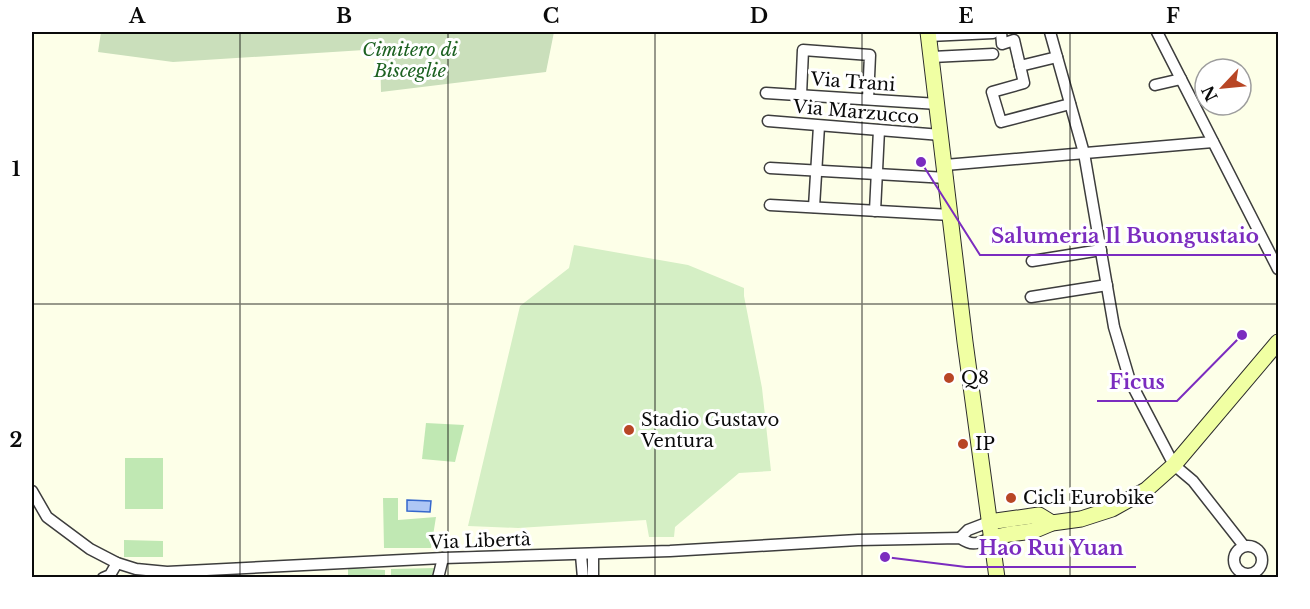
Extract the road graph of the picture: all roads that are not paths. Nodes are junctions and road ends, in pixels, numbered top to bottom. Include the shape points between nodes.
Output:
1 (997, 32) edge
2 (1050, 32) edge
3 (1157, 32) edge
4 (929, 34) edge
5 (993, 54) dead end
6 (932, 57) junction
7 (1057, 57) junction
8 (1020, 66) junction
9 (1181, 79) junction
10 (1155, 85) dead end
11 (766, 93) dead end
12 (801, 95) junction
13 (868, 99) junction
14 (938, 104) junction
15 (1070, 104) junction
16 (768, 121) dead end
17 (819, 126) junction
18 (879, 130) junction
19 (941, 135) junction
20 (1213, 142) junction
21 (1084, 153) junction
22 (770, 168) dead end
23 (816, 171) junction
24 (946, 171) junction
25 (877, 174) junction
26 (770, 205) dead end
27 (814, 207) junction
28 (875, 211) junction
29 (951, 215) junction
30 (1101, 250) junction
31 (1032, 261) dead end
32 (1278, 269) edge
33 (1107, 285) junction
34 (1031, 297) dead end
35 (1277, 345) edge
36 (1174, 465) junction
37 (32, 491) edge
38 (989, 522) junction
39 (1052, 523) junction
40 (992, 537) junction
41 (960, 538) junction
42 (1244, 546) dead end
43 (587, 555) junction
44 (443, 558) junction
45 (117, 563) junction
46 (103, 578) edge
47 (438, 578) edge
48 (583, 578) edge
49 (593, 578) edge
50 (997, 578) edge

1 - 4 street
1 - 8 street via 1002,44 1014,40
2 - 7 street
3 - 9 street
4 - 6 street
5 - 6 street
6 - 14 street
7 - 8 street
7 - 15 street
8 - 15 street via 1024,83 992,92 1001,122
9 - 10 street
9 - 20 street
11 - 12 street, Via Trani
12 - 13 street, Via Trani
12 - 13 street via 803,50 870,55
13 - 14 street, Via Trani
14 - 19 street
15 - 21 street
16 - 17 street, Via Marzucco
17 - 18 street, Via Marzucco
17 - 23 street
18 - 19 street, Via Marzucco
18 - 25 street
19 - 24 street
20 - 21 street
20 - 32 street
21 - 24 street
21 - 30 street
22 - 23 street
23 - 25 street
23 - 27 street
24 - 25 street
24 - 29 street
25 - 28 street
26 - 27 street
27 - 28 street
28 - 29 street
29 - 38 street
30 - 31 street
30 - 33 street
33 - 34 street
33 - 36 street via 1130,381
35 - 36 street
36 - 39 street via 1146,490 1112,509
36 - 42 street via 1193,481
37 - 45 street, Via Libertà via 47,517 90,549
38 - 39 street via 1039,515
38 - 40 street
38 - 41 street, Via Libertà via 968,530
39 - 40 street via 1033,531
40 - 41 street, Via Libertà via 975,544
40 - 50 street
41 - 43 street, Via Libertà
43 - 44 street, Via Libertà
43 - 48 street
43 - 49 street
44 - 45 street, Via Libertà via 168,572
44 - 47 street
45 - 46 street via 110,575

